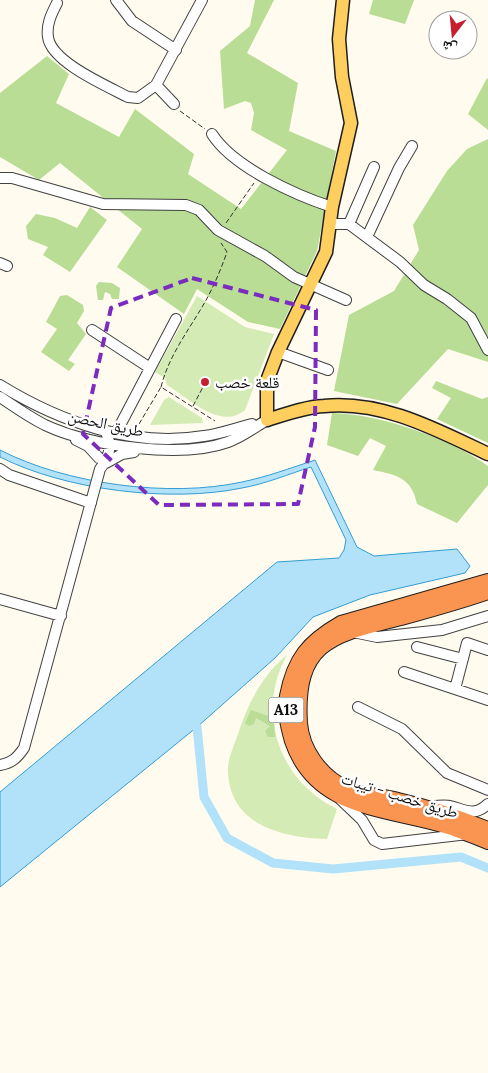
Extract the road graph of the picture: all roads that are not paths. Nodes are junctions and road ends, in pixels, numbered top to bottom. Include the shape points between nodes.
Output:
1 (116, 0) edge
2 (202, 0) edge
3 (343, 0) edge
4 (57, 3) dead end
5 (176, 50) junction
6 (156, 85) junction
7 (174, 104) road end
8 (212, 134) road end
9 (412, 146) dead end
10 (374, 167) dead end
11 (0, 178) edge
12 (332, 207) junction
13 (331, 224) junction
14 (349, 224) junction
15 (367, 238) junction
16 (310, 285) junction
17 (346, 300) dead end
18 (176, 319) dead end
19 (92, 330) dead end
20 (488, 350) edge
21 (278, 352) junction
22 (150, 368) junction
23 (328, 370) dead end
24 (0, 385) edge
25 (0, 397) edge
26 (268, 420) junction
27 (46, 426) junction
28 (110, 440) junction
29 (205, 448) junction
30 (488, 454) edge
31 (101, 467) junction
32 (0, 469) edge
33 (92, 498) junction
34 (488, 581) edge
35 (488, 592) edge
36 (0, 599) edge
37 (61, 616) junction
38 (488, 616) edge
39 (347, 631) junction
40 (417, 647) dead end
41 (488, 650) edge
42 (463, 659) junction
43 (404, 672) dead end
44 (455, 689) junction
45 (488, 700) edge
46 (358, 707) dead end
47 (0, 765) edge
48 (488, 790) edge
49 (328, 791) junction
50 (488, 804) edge
51 (423, 806) junction
52 (488, 829) edge
53 (468, 834) junction
54 (488, 842) edge

1 - 5 street via 132,21
2 - 5 street
3 - 12 main road via 339,39 351,123
4 - 6 street via 49,20 48,36 51,47 64,59 128,97 138,98
5 - 6 street
6 - 7 street
8 - 12 street via 219,144 262,174 298,195
9 - 15 street
10 - 14 street
11 - 16 street via 12,178 103,204 186,205 199,210 221,231
12 - 13 main road
13 - 14 street
13 - 16 main road via 326,252
14 - 15 street
15 - 20 street via 470,318
16 - 17 street
16 - 21 main road
18 - 22 street
19 - 22 street
21 - 23 street
21 - 26 main road via 268,381
22 - 28 street
24 - 28 street, طريق الحصن via 50,413 104,430
25 - 27 street, طريق الحصن
26 - 28 street, طريق الحصن via 202,436 160,438 127,435
26 - 29 street, طريق الحصن via 229,442
26 - 30 main road, طريق الحصن via 322,406 373,407
27 - 28 street, طريق الحصن
27 - 31 street via 88,446
28 - 29 street, طريق الحصن via 158,450
28 - 31 street
29 - 31 street via 129,452 115,456
31 - 33 street
32 - 33 street via 9,475
33 - 37 street
34 - 49 highway, طريق خصب - تيبات / A13 via 341,623 321,634 306,649 289,684 285,704 288,729 298,756 314,779
35 - 39 highway, طريق خصب - تيبات / A13 via 440,608
36 - 37 street
37 - 47 street via 24,748 13,761
38 - 39 street via 442,630 377,637
39 - 51 highway, طريق خصب - تيبات / A13 via 328,640 315,653 303,678 300,729 309,754 324,773 346,788
40 - 42 street
41 - 42 street via 467,643
42 - 44 street
43 - 44 street
44 - 45 street
46 - 48 street via 402,729 447,773
49 - 53 highway, طريق خصب - تيبات / A13 via 360,805
49 - 53 street via 362,820 376,842 390,844
50 - 51 street via 482,810 468,813 449,806
51 - 52 highway, طريق خصب - تيبات / A13 via 448,812
53 - 54 highway, طريق خصب - تيبات / A13

